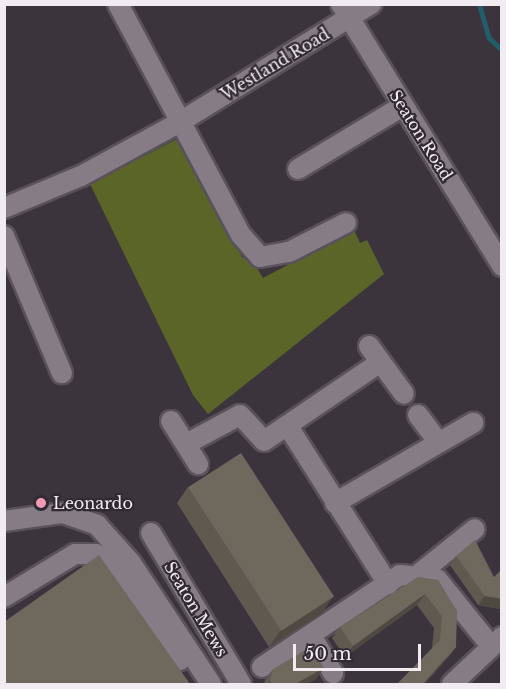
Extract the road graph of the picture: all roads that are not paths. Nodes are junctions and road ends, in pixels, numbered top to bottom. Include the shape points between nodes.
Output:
1 (118, 4) edge
2 (371, 4) edge
3 (345, 12) edge
4 (403, 106) junction
5 (180, 122) junction
6 (298, 169) dead end
7 (4, 208) edge
8 (346, 224) dead end
9 (4, 236) edge
10 (501, 266) edge
11 (62, 373) dead end
12 (404, 394) dead end
13 (418, 416) dead end
14 (171, 421) dead end
15 (473, 423) dead end
16 (289, 428) junction
17 (437, 440) junction
18 (186, 444) junction
19 (198, 464) dead end
20 (335, 503) junction
21 (4, 521) edge
22 (475, 528) dead end
23 (151, 533) dead end
24 (420, 573) junction
25 (388, 584) junction
26 (4, 597) edge
27 (312, 637) junction
28 (496, 642) edge
29 (262, 667) dead end
30 (333, 673) dead end
31 (460, 682) edge
32 (198, 684) edge
33 (211, 684) edge
34 (241, 684) edge

1 - 5 street
2 - 3 street, Westland Road
3 - 4 street, Seaton Road
3 - 5 street, Westland Road
4 - 6 street
4 - 10 street, Seaton Road
5 - 7 street, Westland Road via 81,176
5 - 8 street via 241,235 260,257 289,252
9 - 11 street
12 - 16 street via 374,355
13 - 17 street
14 - 18 street
15 - 17 street
16 - 18 street via 264,441 249,419 231,417
16 - 20 street
17 - 20 street
18 - 19 street
20 - 25 street
21 - 33 street via 63,513 97,525 131,563
22 - 24 street
23 - 34 street, Seaton Mews
24 - 25 street via 400,575
24 - 28 street via 450,591
25 - 27 street
26 - 32 street via 75,554 96,554 120,574
27 - 29 street
27 - 30 street
28 - 31 street

